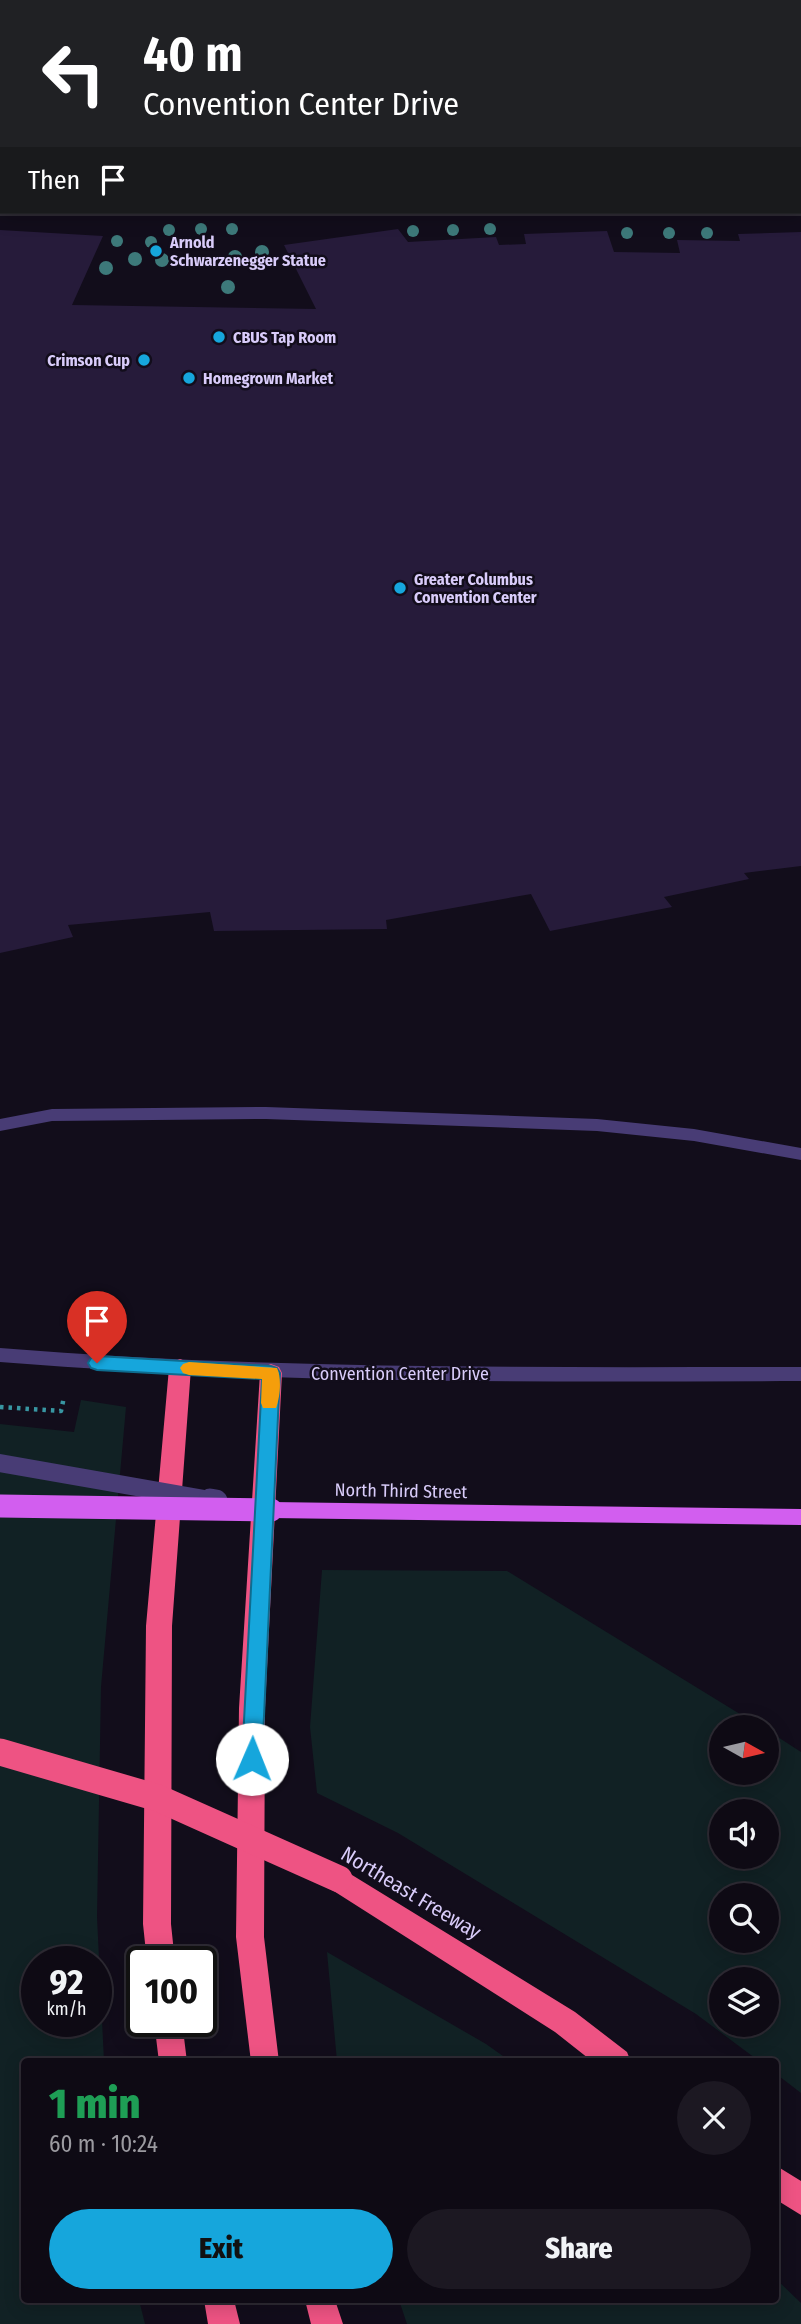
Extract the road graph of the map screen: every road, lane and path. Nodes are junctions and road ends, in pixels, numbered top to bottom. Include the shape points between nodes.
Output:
1 (0, 1125) edge
2 (801, 1154) edge
3 (0, 1355) edge
4 (180, 1368) junction
5 (271, 1373) junction
6 (801, 1374) edge
7 (0, 1463) edge
8 (0, 1506) edge
9 (271, 1510) junction
10 (801, 1517) edge
11 (0, 1752) edge
12 (159, 1946) edge
13 (170, 2037) edge
14 (173, 2058) edge
15 (265, 2058) edge
16 (612, 2058) edge
17 (779, 2183) edge
18 (801, 2200) edge
19 (220, 2303) edge
20 (321, 2303) edge
21 (224, 2324) edge
22 (327, 2324) edge

1 - 2 street via 52,1115 321,1115 597,1125 694,1135
3 - 4 street, Convention Center Drive
4 - 5 street, Convention Center Drive
4 - 12 highway via 159,1626
5 - 6 street, Convention Center Drive
5 - 15 highway via 252,1708 250,1923
7 - 9 street, bridge
8 - 9 main road, North Third Street, bridge
9 - 10 main road, North Third Street
11 - 16 highway, Northeast Freeway, bridge via 158,1798 339,1879 565,2022
13 - 14 highway
17 - 18 highway
19 - 21 highway
20 - 22 highway

